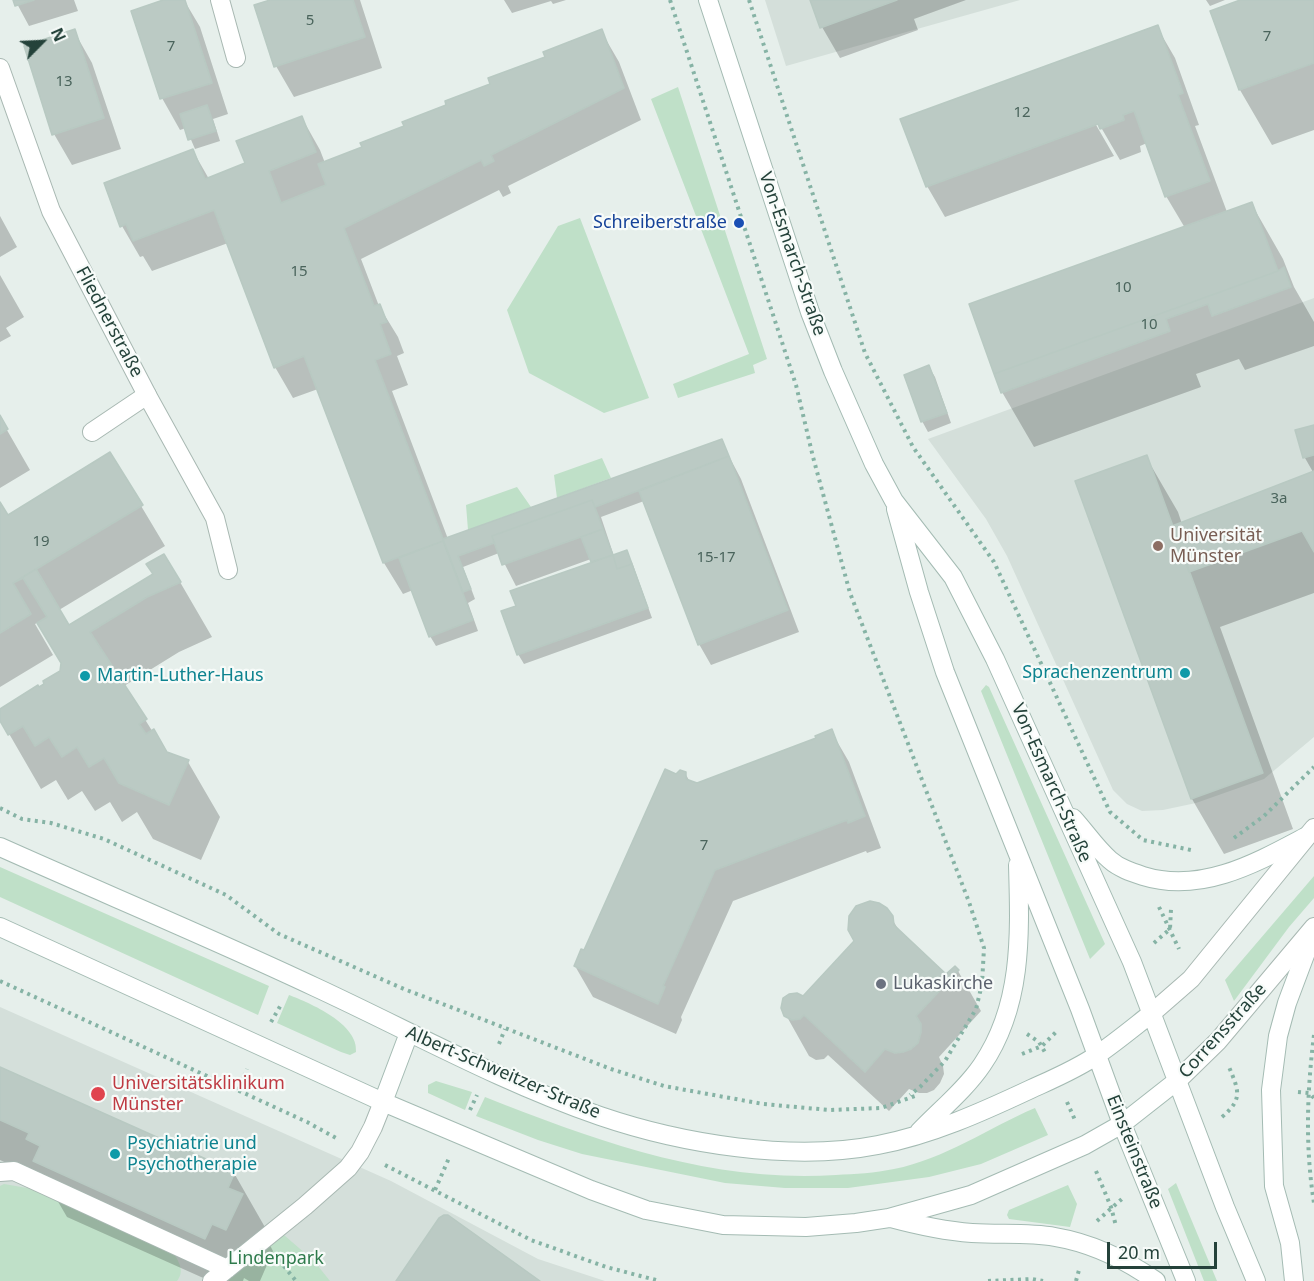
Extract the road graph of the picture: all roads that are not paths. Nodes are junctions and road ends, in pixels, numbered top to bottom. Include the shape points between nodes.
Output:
1 (220, 0) edge
2 (708, 0) edge
3 (236, 58) dead end
4 (0, 68) edge
5 (147, 395) junction
6 (92, 432) dead end
7 (894, 501) junction
8 (228, 570) dead end
9 (1060, 803) junction
10 (1310, 833) edge
11 (0, 848) edge
12 (1018, 854) junction
13 (0, 927) edge
14 (1314, 929) edge
15 (1152, 1013) junction
16 (409, 1033) junction
17 (1097, 1056) junction
18 (1178, 1080) junction
19 (383, 1102) junction
20 (1122, 1124) junction
21 (915, 1136) junction
22 (0, 1172) edge
23 (889, 1218) junction
24 (227, 1269) junction
25 (212, 1281) edge
26 (1156, 1281) edge
27 (1186, 1281) edge
28 (1256, 1281) edge
29 (1294, 1281) edge

1 - 3 street
2 - 7 street, Von-Esmarch-Straße via 810,312 832,371
4 - 5 street, Fliednerstraße via 51,211
5 - 6 street
5 - 8 street, Fliednerstraße via 215,518
7 - 9 street, Von-Esmarch-Straße via 954,577
7 - 12 street, Von-Esmarch-Straße via 945,672
9 - 10 street via 1110,860 1151,878 1189,880 1230,873
9 - 15 street, Von-Esmarch-Straße
10 - 15 street via 1191,979
11 - 16 street, Albert-Schweitzer-Straße via 295,978
12 - 17 street, Von-Esmarch-Straße
12 - 21 street via 1020,939 1005,1022 976,1073
13 - 19 street
14 - 18 street, Corrensstraße via 1218,1041
14 - 29 street via 1278,1036 1271,1090 1274,1186 1290,1243
15 - 17 street, Albert-Schweitzer-Straße
15 - 18 street, Von-Esmarch-Straße
16 - 19 street
16 - 21 street, Albert-Schweitzer-Straße via 553,1098 679,1138 809,1150 879,1145
17 - 20 street, Einsteinstraße
17 - 21 street, Albert-Schweitzer-Straße via 963,1119
18 - 20 street, Corrensstraße
18 - 28 street
19 - 23 street via 646,1210 723,1225 778,1228
19 - 24 street via 360,1152 348,1168
20 - 23 street via 1085,1145 971,1195
20 - 27 street, Einsteinstraße
22 - 24 street via 14,1171
23 - 26 street via 972,1233 1057,1237 1095,1248
24 - 25 street

